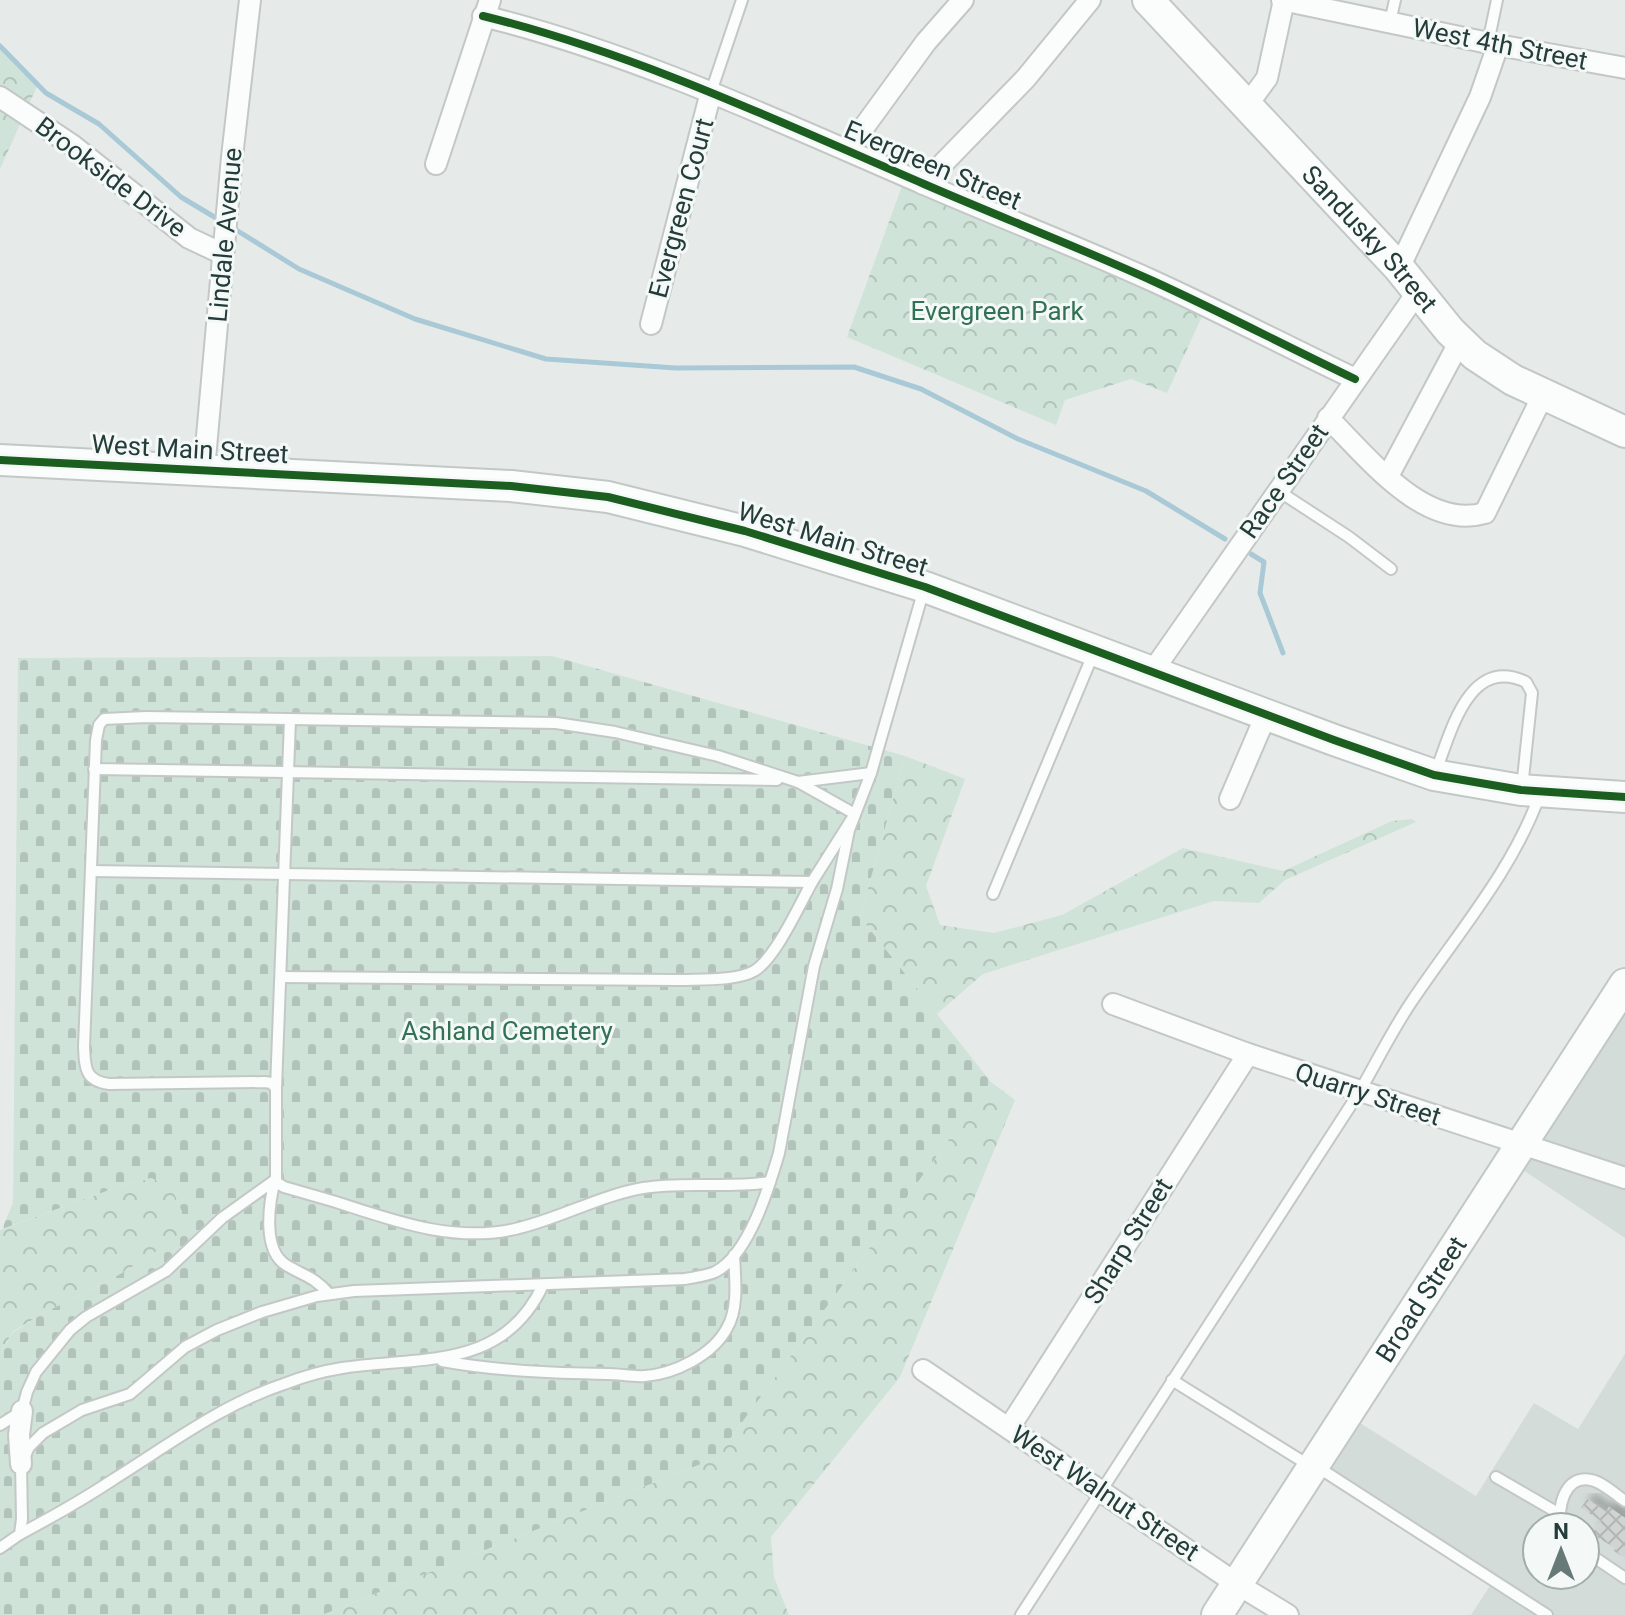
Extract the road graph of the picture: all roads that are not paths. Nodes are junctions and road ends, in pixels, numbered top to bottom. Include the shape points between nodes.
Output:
1 (250, 0) edge
2 (742, 0) edge
3 (963, 0) edge
4 (1090, 0) edge
5 (1148, 0) edge
6 (1283, 0) edge
7 (1395, 0) edge
8 (1497, 0) edge
9 (486, 8) edge
10 (1390, 22) junction
11 (1493, 44) junction
12 (1625, 68) edge
13 (711, 92) junction
14 (0, 97) edge
15 (1248, 104) junction
16 (848, 149) junction
17 (436, 164) dead end
18 (923, 184) junction
19 (224, 250) junction
20 (1409, 279) junction
21 (651, 324) dead end
22 (1460, 341) junction
23 (1355, 379) junction
24 (1543, 395) junction
25 (1328, 418) junction
26 (1625, 432) edge
27 (0, 460) edge
28 (204, 470) junction
29 (1388, 476) junction
30 (1277, 490) junction
31 (1391, 569) dead end
32 (925, 587) junction
33 (1094, 650) junction
34 (1152, 672) junction
35 (1266, 715) junction
36 (290, 720) junction
37 (94, 769) junction
38 (288, 772) junction
39 (871, 773) junction
40 (1434, 775) junction
41 (792, 781) junction
42 (1531, 791) junction
43 (1625, 797) edge
44 (1230, 799) dead end
45 (855, 814) junction
46 (91, 871) junction
47 (286, 875) junction
48 (812, 882) junction
49 (993, 894) dead end
50 (281, 977) junction
51 (1625, 984) edge
52 (1113, 1004) dead end
53 (1248, 1054) junction
54 (276, 1088) junction
55 (1360, 1091) junction
56 (1520, 1145) junction
57 (1625, 1178) edge
58 (275, 1180) junction
59 (770, 1182) junction
60 (734, 1255) junction
61 (543, 1285) junction
62 (329, 1294) junction
63 (436, 1360) junction
64 (923, 1370) dead end
65 (1172, 1380) junction
66 (22, 1411) junction
67 (0, 1425) edge
68 (1009, 1428) junction
69 (21, 1464) junction
70 (1314, 1466) junction
71 (1496, 1477) dead end
72 (1101, 1491) junction
73 (1625, 1501) edge
74 (1555, 1511) edge
75 (1558, 1511) edge
76 (20, 1534) junction
77 (0, 1548) edge
78 (1601, 1562) edge
79 (1625, 1578) edge
80 (1237, 1584) junction
81 (1021, 1615) edge
82 (1217, 1615) edge
83 (1288, 1615) edge
84 (1547, 1615) edge

1 - 19 street, Lindale Avenue
2 - 13 lane
3 - 16 street
4 - 18 street via 1026,78
5 - 15 street, Sandusky Street
6 - 10 street, West 4th Street
6 - 15 street via 1267,78
7 - 10 lane
8 - 11 lane
9 - 13 street, Evergreen Street
9 - 17 street
10 - 11 street, West 4th Street
11 - 12 street, West 4th Street
11 - 20 street, Race Street via 1480,97
13 - 16 street, Evergreen Street
13 - 21 street, Evergreen Court
14 - 19 street, Brookside Drive via 72,145 189,238
15 - 20 street, Sandusky Street
16 - 18 street, Evergreen Street
18 - 23 street, Evergreen Street via 1153,281
19 - 28 street, Lindale Avenue
20 - 22 street, Sandusky Street
20 - 23 street, Race Street
22 - 24 street, Sandusky Street via 1493,369
22 - 29 street
23 - 25 street, Race Street
24 - 26 street, Sandusky Street
24 - 29 street via 1485,513 1462,518 1433,509
25 - 29 street
25 - 30 street, Race Street
27 - 28 street, West Main Street
28 - 32 street, West Main Street via 511,486 608,497 745,531
30 - 31 lane
30 - 34 street, Race Street
32 - 33 street, West Main Street
32 - 39 lane
33 - 34 street, West Main Street
33 - 49 lane
34 - 35 street, West Main Street
35 - 40 street, West Main Street
35 - 44 street
36 - 37 lane via 104,719 97,730
36 - 38 lane
36 - 41 lane via 575,725 718,756
37 - 38 lane
37 - 46 lane
38 - 41 lane
38 - 47 lane
39 - 41 lane
39 - 45 lane
40 - 42 street, West Main Street
40 - 42 lane via 1475,686 1509,676 1526,682 1532,693
41 - 45 lane
42 - 43 street, West Main Street
42 - 55 lane via 1529,826 1409,1004
45 - 48 lane
45 - 59 lane via 814,966
46 - 47 lane
46 - 54 lane via 84,1047 88,1076 109,1084 265,1082
47 - 48 lane
47 - 50 lane
48 - 50 lane via 770,955 742,975 679,980
50 - 54 lane
51 - 56 street, Broad Street
52 - 53 street, Quarry Street
53 - 55 street, Quarry Street
53 - 68 street, Sharp Street
54 - 58 lane
55 - 56 street, Quarry Street
55 - 65 lane
56 - 57 street, Quarry Street
56 - 70 street, Broad Street
58 - 59 lane via 388,1220 470,1234 538,1223 601,1198 646,1188
58 - 62 lane via 274,1251
58 - 66 lane via 222,1218 166,1271 70,1330 36,1372
59 - 60 lane
60 - 61 lane via 714,1273 685,1279
60 - 63 lane via 736,1284 728,1328 699,1357 677,1369 645,1376 572,1374 484,1369
61 - 62 lane
61 - 63 lane via 529,1312 500,1337
62 - 69 lane via 262,1312 199,1339 130,1394 82,1410 43,1433
63 - 76 lane via 340,1368 235,1403
64 - 68 street, West Walnut Street
65 - 70 lane
65 - 72 lane
66 - 67 lane
66 - 69 street
68 - 72 street, West Walnut Street
69 - 76 lane
70 - 80 street, Broad Street
70 - 84 lane
71 - 74 lane
72 - 80 street, West Walnut Street
72 - 81 lane
73 - 75 lane via 1592,1480 1582,1480 1571,1485
76 - 77 lane
78 - 79 lane
80 - 82 street, Broad Street
80 - 83 street, West Walnut Street

